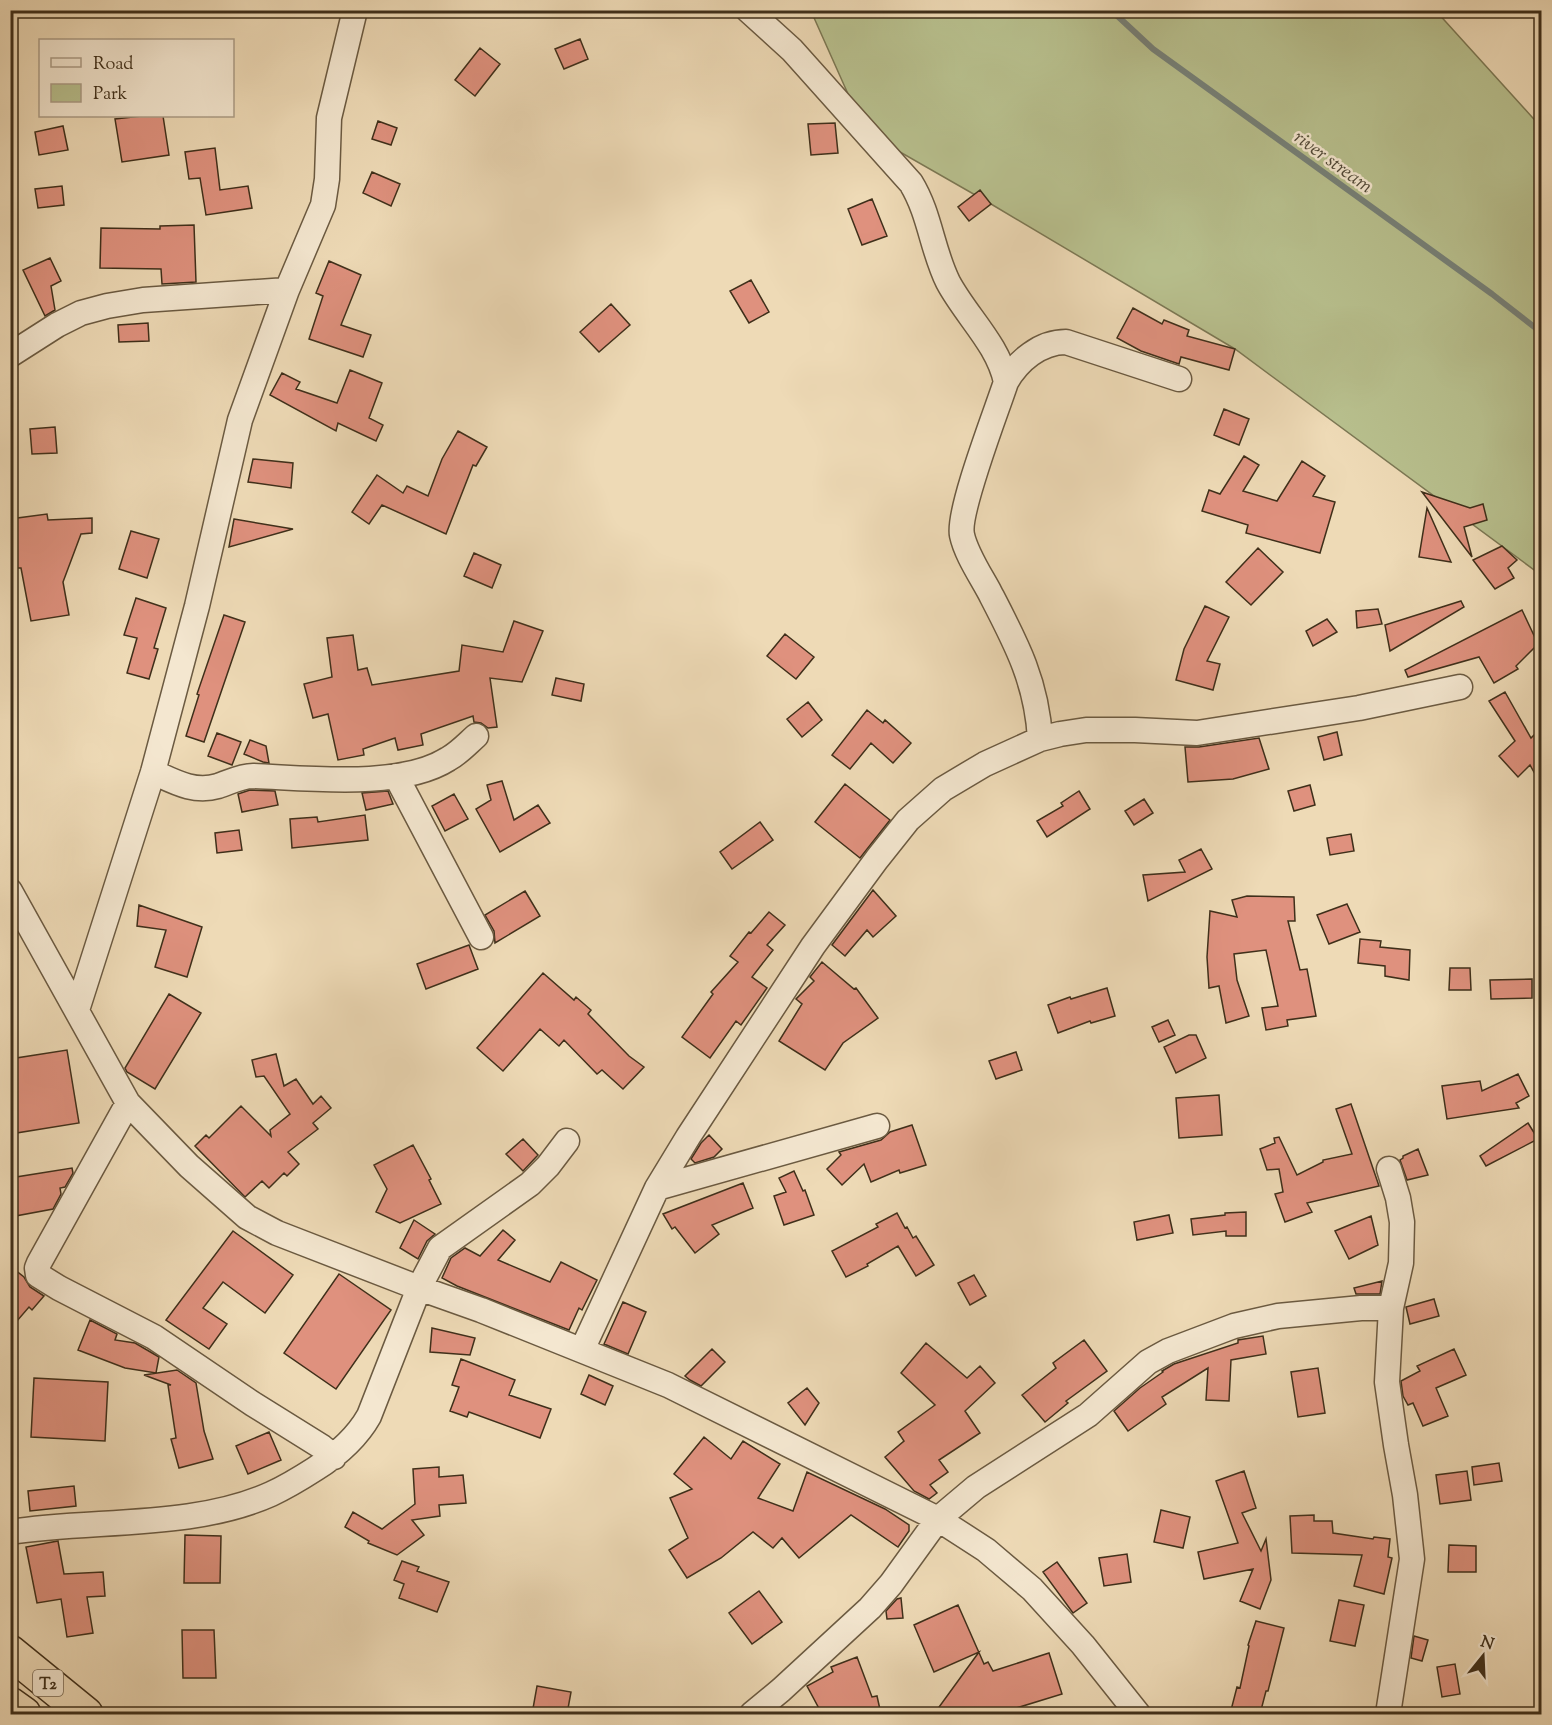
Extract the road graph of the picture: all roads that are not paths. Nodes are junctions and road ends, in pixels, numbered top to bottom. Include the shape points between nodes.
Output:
1 (355, 10) edge
2 (748, 10) edge
3 (287, 291) junction
4 (10, 355) edge
5 (1179, 379) dead end
6 (1006, 382) junction
7 (1460, 687) dead end
8 (476, 736) dead end
9 (1040, 739) junction
10 (153, 772) junction
11 (396, 776) junction
12 (10, 891) edge
13 (481, 937) dead end
14 (77, 1010) junction
15 (128, 1103) junction
16 (877, 1126) dead end
17 (567, 1141) dead end
18 (1389, 1169) dead end
19 (657, 1188) junction
20 (419, 1288) junction
21 (1391, 1308) junction
22 (582, 1350) junction
23 (334, 1457) junction
24 (938, 1519) junction
25 (10, 1532) edge
26 (10, 1652) edge
27 (10, 1704) edge
28 (24, 1714) edge
29 (86, 1714) edge
30 (752, 1714) edge
31 (1138, 1714) edge
32 (1388, 1714) edge

1 - 3 street via 329,118 323,205
2 - 6 street via 792,50 911,183 921,199 947,280 993,349
3 - 4 street via 107,306 57,325
3 - 10 street via 240,420
5 - 6 street via 1066,342 1053,344 1022,360
6 - 9 street via 966,503 962,535 1024,662 1036,697
7 - 9 street via 1359,708 1197,733 1086,730
8 - 11 street via 447,760
9 - 19 street via 985,764 944,789 908,820 813,946
10 - 11 street via 202,789 250,776 334,780
10 - 14 street
11 - 13 street
12 - 14 street
14 - 15 street
15 - 20 street via 189,1166 253,1221
15 - 23 street via 39,1263 38,1275 154,1337
16 - 19 street
17 - 20 street via 530,1184 440,1248
18 - 21 street via 1402,1222 1401,1263
19 - 22 street
20 - 22 street
20 - 23 street via 369,1416 358,1434
21 - 24 street via 1278,1316 1234,1326 1168,1351 1148,1362 1088,1415 976,1487
21 - 32 street via 1387,1382 1412,1559
22 - 24 street via 668,1385
23 - 25 street via 270,1494 229,1508 173,1519
24 - 30 street via 870,1608
24 - 31 street via 986,1550 1032,1589
26 - 29 highway, T2
27 - 28 highway, T2

